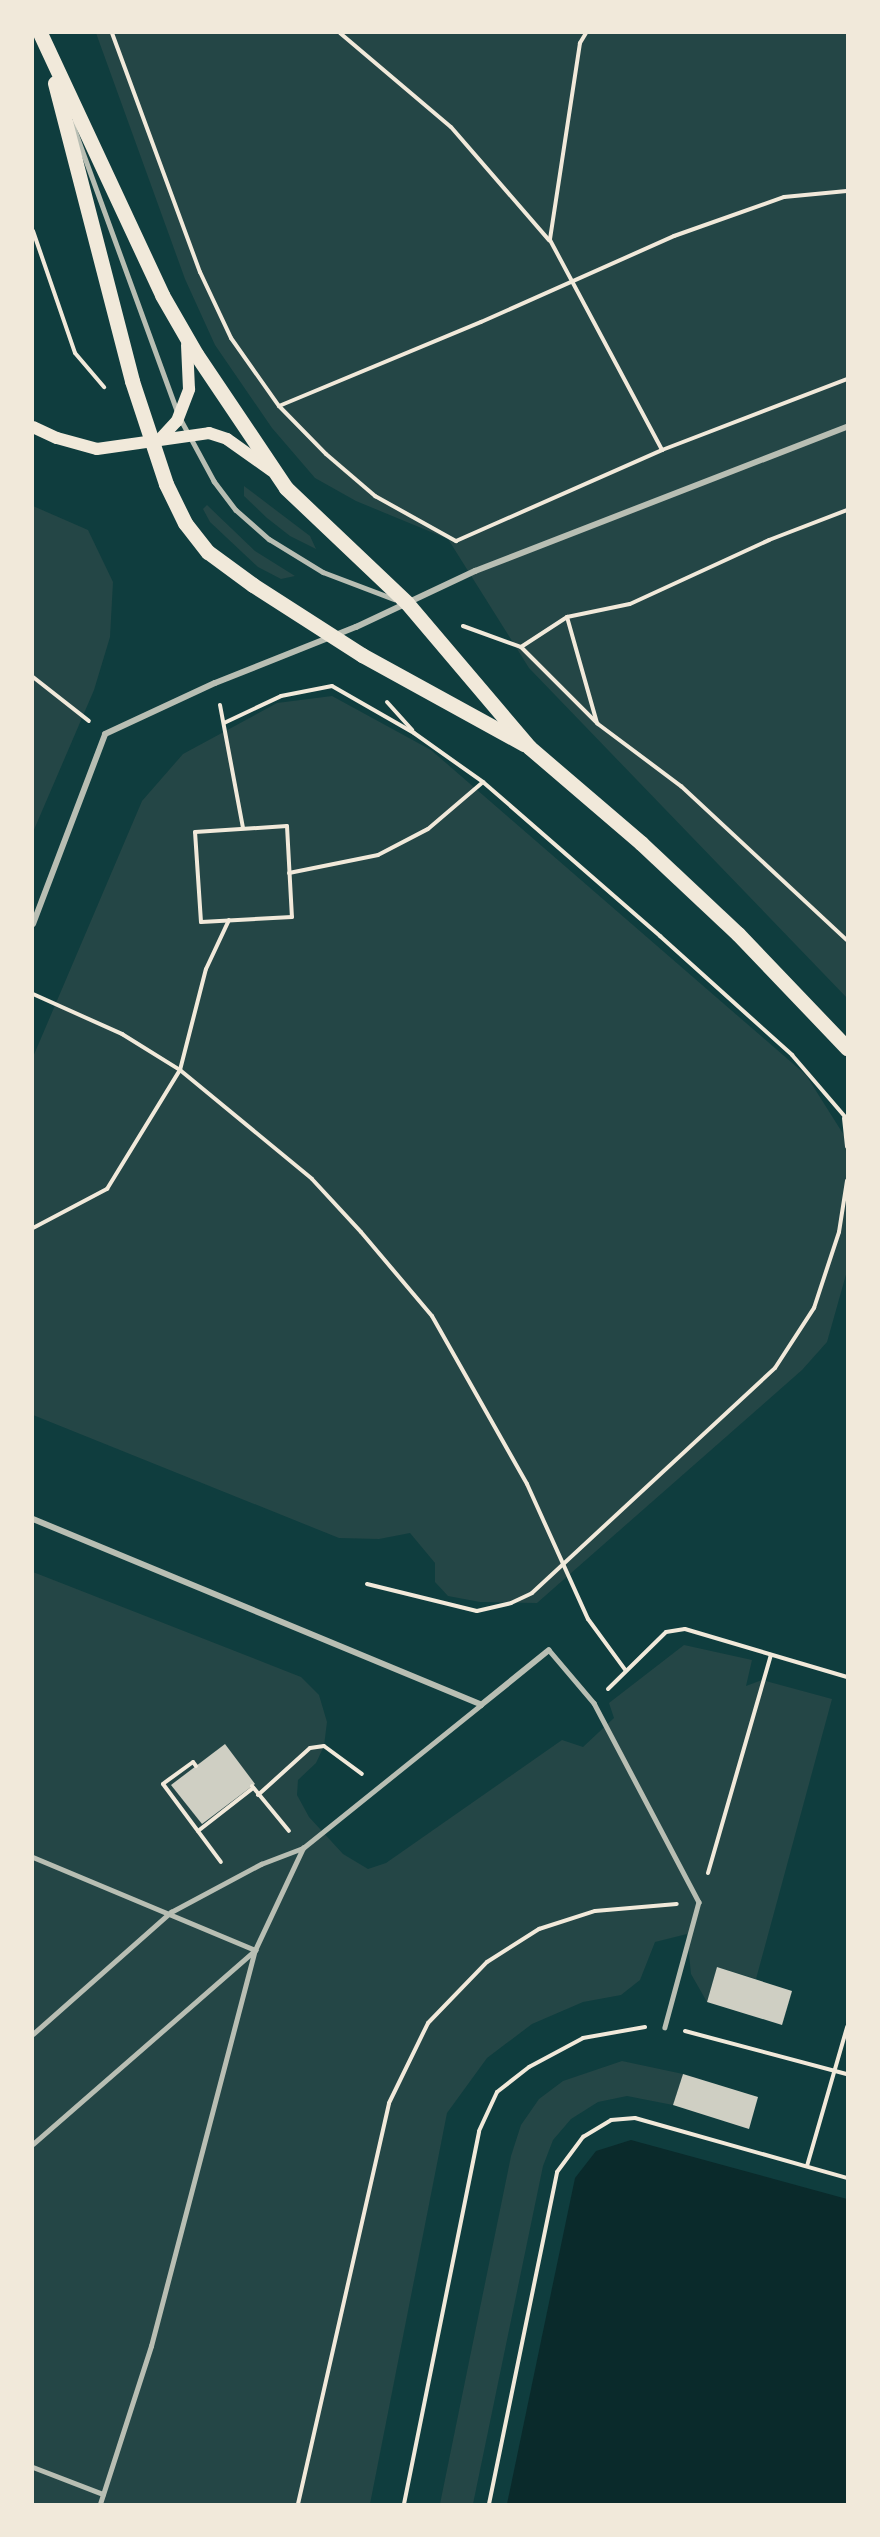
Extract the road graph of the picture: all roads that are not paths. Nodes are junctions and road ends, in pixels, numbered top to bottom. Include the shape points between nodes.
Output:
1 (42, 38) edge
2 (182, 330) junction
3 (180, 417) junction
4 (33, 427) edge
5 (847, 427) edge
6 (187, 433) junction
7 (151, 441) junction
8 (275, 474) junction
9 (407, 603) junction
10 (333, 636) junction
11 (529, 747) junction
12 (33, 924) edge
13 (847, 1048) edge
14 (33, 1519) edge
15 (549, 1650) joint
16 (481, 1705) junction
17 (303, 1848) junction
18 (33, 1857) edge
19 (171, 1912) junction
20 (255, 1950) junction
21 (665, 2027) road end
22 (33, 2034) edge
23 (33, 2144) edge
24 (33, 2467) edge
25 (103, 2494) junction
26 (100, 2504) edge

1 - 2 main road
1 - 3 lane
1 - 7 main road
2 - 3 main road via 189,352 190,379
2 - 8 main road
3 - 6 lane
3 - 7 main road via 169,432
4 - 7 main road via 97,449
5 - 9 street via 475,571
6 - 7 main road
6 - 8 main road via 209,433 227,439
6 - 9 lane via 225,496 269,540 333,577
7 - 10 main road via 174,504 208,552
8 - 9 main road via 296,500
9 - 10 street
9 - 11 main road
10 - 11 main road via 450,706
10 - 12 street via 215,682 105,734
11 - 13 main road via 641,843 738,934
14 - 16 street
15 - 16 street
15 - 21 lane via 594,1703 657,1815 699,1902
16 - 17 lane
17 - 19 lane via 261,1864
17 - 20 lane
18 - 19 lane
19 - 20 lane
19 - 22 lane
20 - 23 lane
20 - 25 lane via 151,2346
24 - 25 lane
25 - 26 lane

